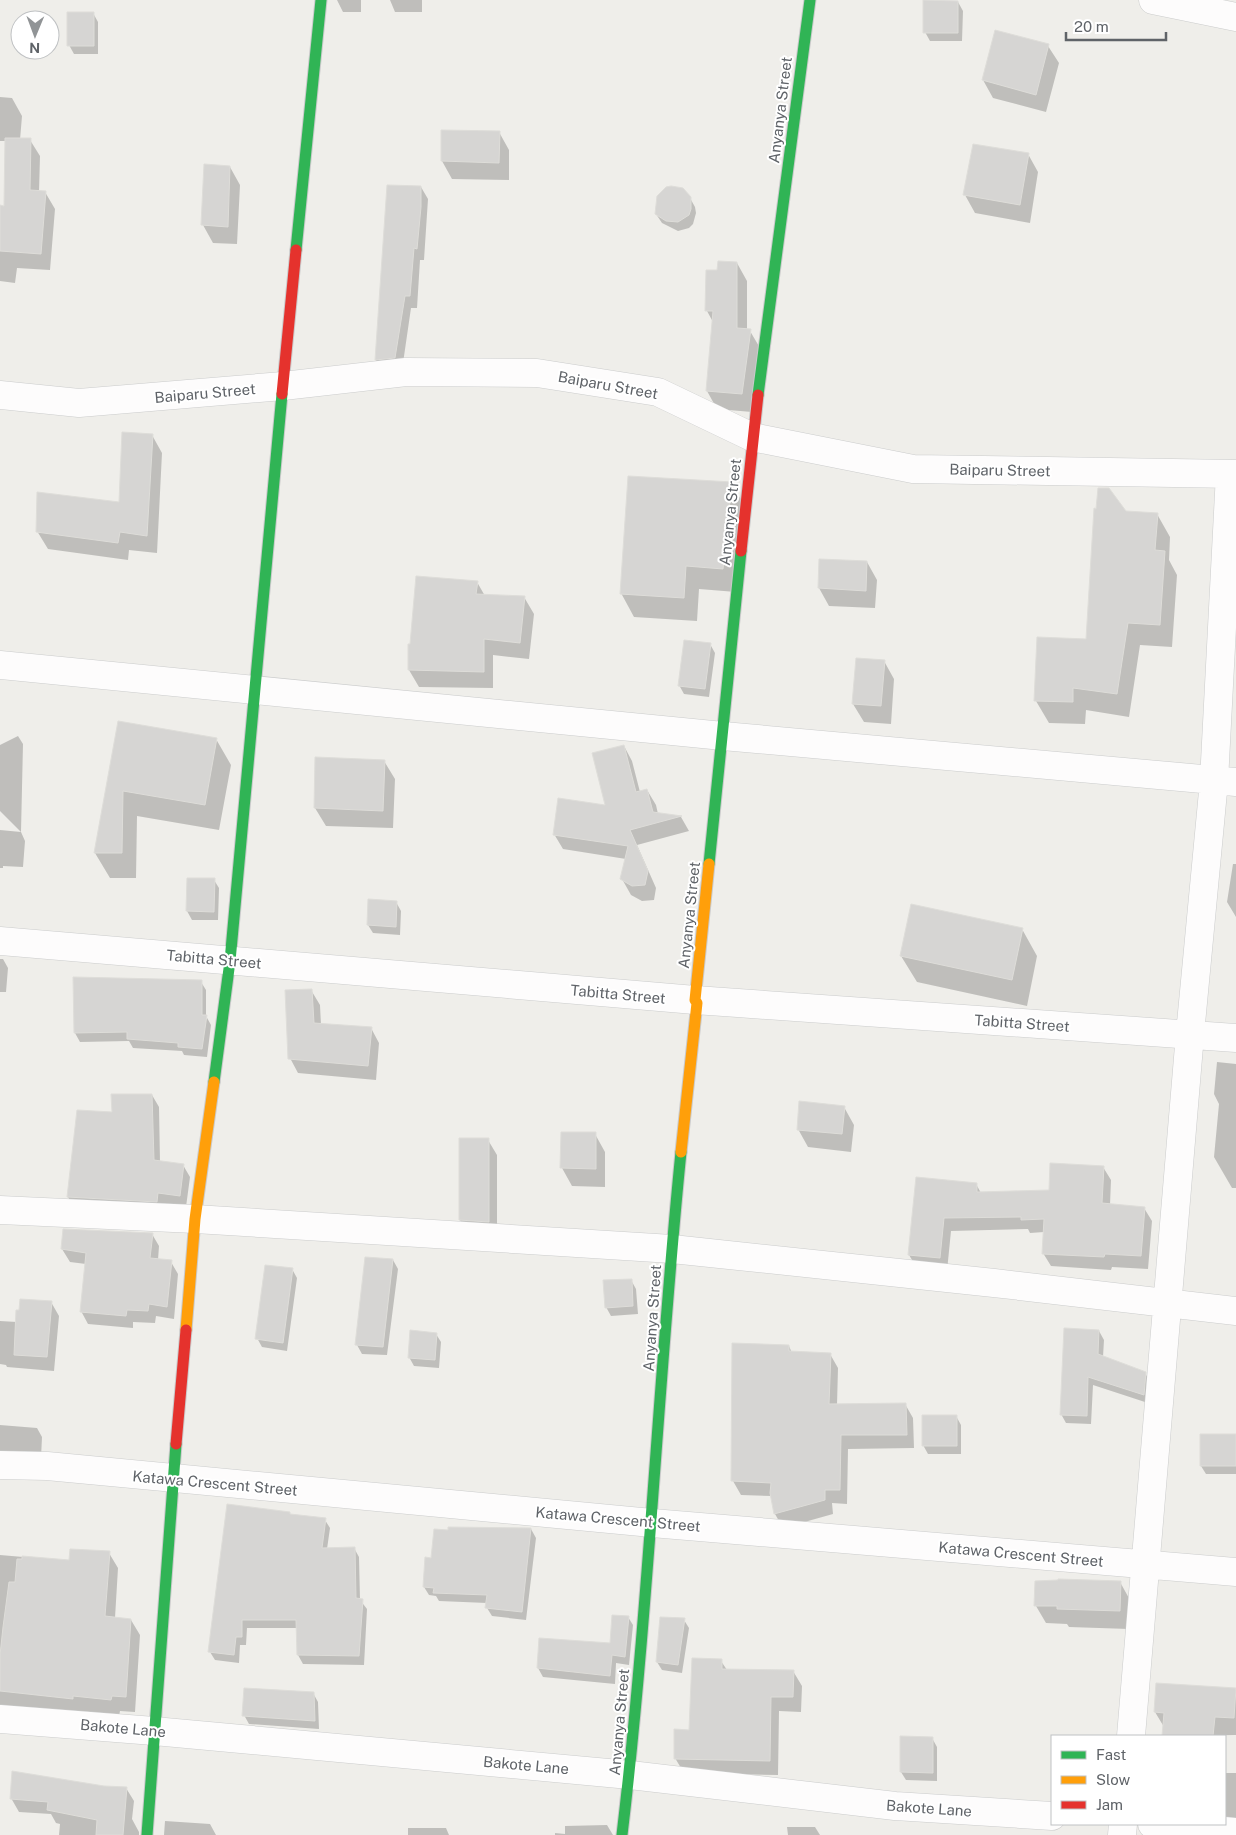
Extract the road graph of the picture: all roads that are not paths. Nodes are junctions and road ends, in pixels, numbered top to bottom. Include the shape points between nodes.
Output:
1 (321, 0) edge
2 (810, 0) edge
3 (1154, 0) edge
4 (1236, 17) edge
5 (283, 386) junction
6 (0, 394) edge
7 (752, 437) junction
8 (1233, 474) edge
9 (0, 665) edge
10 (254, 691) junction
11 (722, 736) junction
12 (1225, 781) edge
13 (0, 941) edge
14 (230, 961) junction
15 (695, 1000) junction
16 (1190, 1034) junction
17 (1236, 1038) edge
18 (0, 1210) edge
19 (195, 1219) junction
20 (672, 1249) junction
21 (1168, 1304) junction
22 (1236, 1311) edge
23 (0, 1465) edge
24 (173, 1479) junction
25 (652, 1522) junction
26 (1146, 1564) junction
27 (1236, 1572) edge
28 (0, 1719) edge
29 (154, 1731) junction
30 (1131, 1735) edge
31 (630, 1774) junction
32 (1051, 1816) edge
33 (1162, 1825) edge
34 (1236, 1832) edge
35 (147, 1835) edge
36 (622, 1835) edge

1 - 5 street
2 - 7 street, Anyanya Street
3 - 4 street
5 - 6 street, Baiparu Street via 79,403
5 - 7 street, Baiparu Street via 406,372 538,373 658,392
5 - 10 street
7 - 8 street, Baiparu Street via 913,468
7 - 11 street, Anyanya Street
8 - 12 street
9 - 10 street
10 - 11 street
10 - 14 street
11 - 12 street
11 - 15 street, Anyanya Street
12 - 16 street
13 - 14 street, Tabitta Street
14 - 15 street, Tabitta Street
14 - 19 street
15 - 16 street, Tabitta Street
15 - 20 street, Anyanya Street
16 - 17 street, Tabitta Street
16 - 21 street
18 - 19 street
19 - 20 street
19 - 24 street
20 - 21 street
20 - 25 street, Anyanya Street
21 - 22 street
21 - 26 street
23 - 24 street, Katawa Crescent Street via 47,1466
24 - 25 street, Katawa Crescent Street
24 - 29 street
25 - 26 street, Katawa Crescent Street
25 - 31 street, Anyanya Street
26 - 27 street, Katawa Crescent Street
26 - 30 street
28 - 29 street, Bakote Lane
29 - 31 street, Bakote Lane
29 - 35 street
31 - 32 street, Bakote Lane via 895,1806
31 - 36 street, Anyanya Street
33 - 34 street

